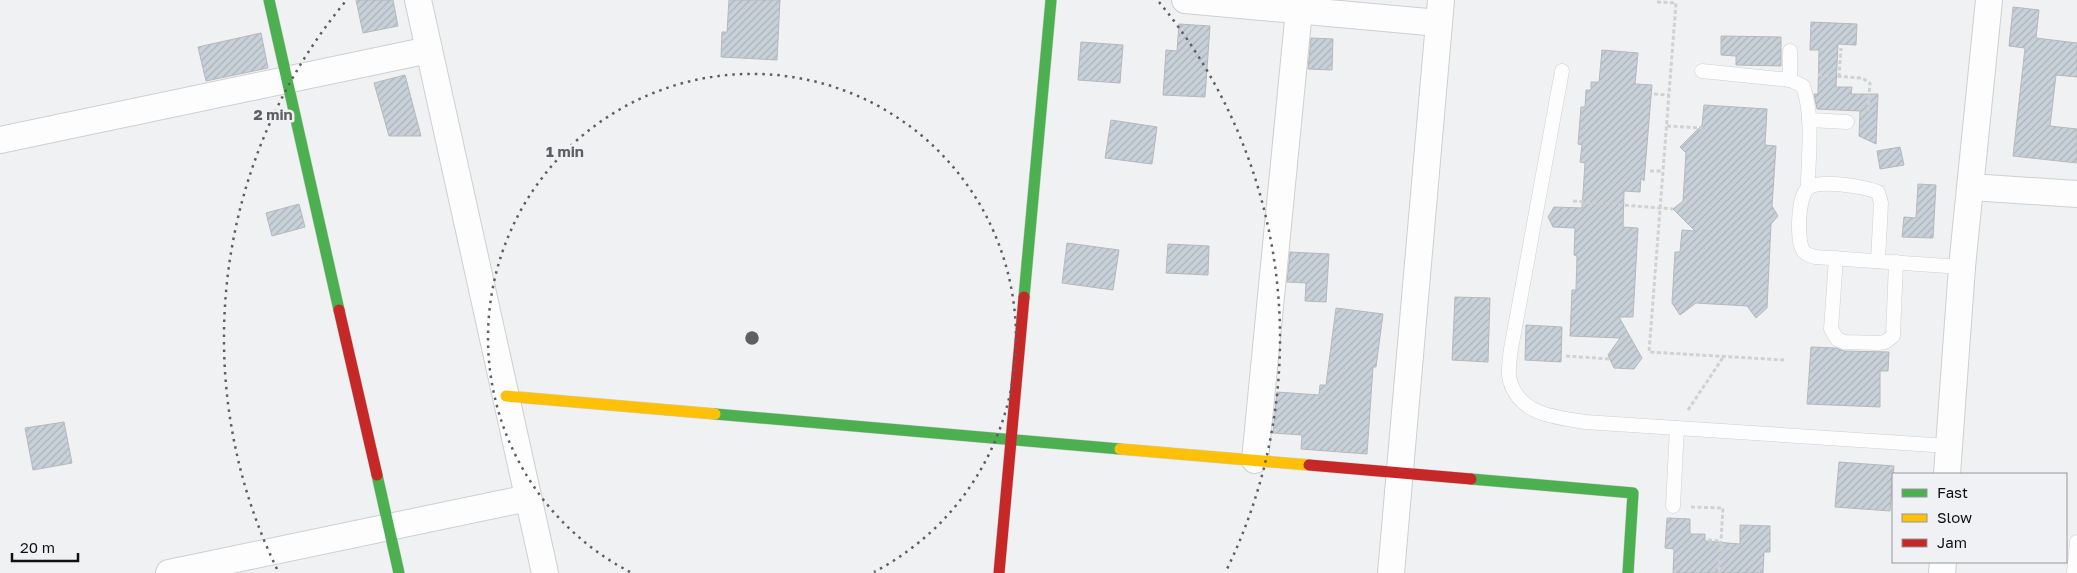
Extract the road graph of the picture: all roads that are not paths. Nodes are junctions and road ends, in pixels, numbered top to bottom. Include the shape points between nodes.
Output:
1 (269, 0) edge
2 (418, 0) edge
3 (1051, 0) edge
4 (1185, 0) edge
5 (1989, 0) edge
6 (1299, 5) edge
7 (1440, 12) edge
8 (429, 50) junction
9 (1790, 51) dead end
10 (1562, 71) dead end
11 (1702, 71) dead end
12 (1790, 76) junction
13 (287, 79) junction
14 (1809, 120) junction
15 (1847, 122) road end
16 (0, 140) edge
17 (1971, 187) junction
18 (1808, 188) junction
19 (2077, 194) edge
20 (1836, 258) junction
21 (1878, 261) junction
22 (1896, 262) junction
23 (1962, 267) junction
24 (506, 396) junction
25 (1677, 428) junction
26 (1011, 439) junction
27 (1949, 446) junction
28 (1255, 460) junction
29 (1400, 473) junction
30 (1948, 473) edge
31 (528, 498) junction
32 (1673, 506) road end
33 (388, 527) junction
34 (2077, 542) edge
35 (170, 573) edge
36 (399, 573) edge
37 (545, 573) edge
38 (1000, 573) edge
39 (1391, 573) edge
40 (1628, 573) edge
41 (2074, 573) edge

1 - 13 street
2 - 8 street
3 - 26 street
4 - 6 street
5 - 17 street
6 - 7 street
6 - 28 street
7 - 29 street
8 - 13 street
8 - 24 street
9 - 12 lane
10 - 25 lane via 1511,349 1509,380 1522,402 1544,415 1584,422
11 - 12 lane
12 - 14 lane via 1803,86
13 - 16 street
13 - 33 street
14 - 15 lane
14 - 18 lane
17 - 19 street
17 - 23 street
18 - 20 lane via 1801,197 1799,241 1805,253
18 - 21 lane via 1822,184 1864,187 1878,192 1881,203
20 - 21 lane
20 - 22 lane via 1831,329 1837,339 1844,342 1878,343 1893,336
21 - 22 lane
22 - 23 lane
23 - 27 street
24 - 26 street
24 - 31 street
25 - 27 lane
25 - 32 lane
26 - 28 street
26 - 38 street
27 - 30 street
28 - 29 street
29 - 39 street
29 - 40 street via 1633,493
31 - 33 street
31 - 37 street
33 - 35 street
33 - 36 street
34 - 41 lane

